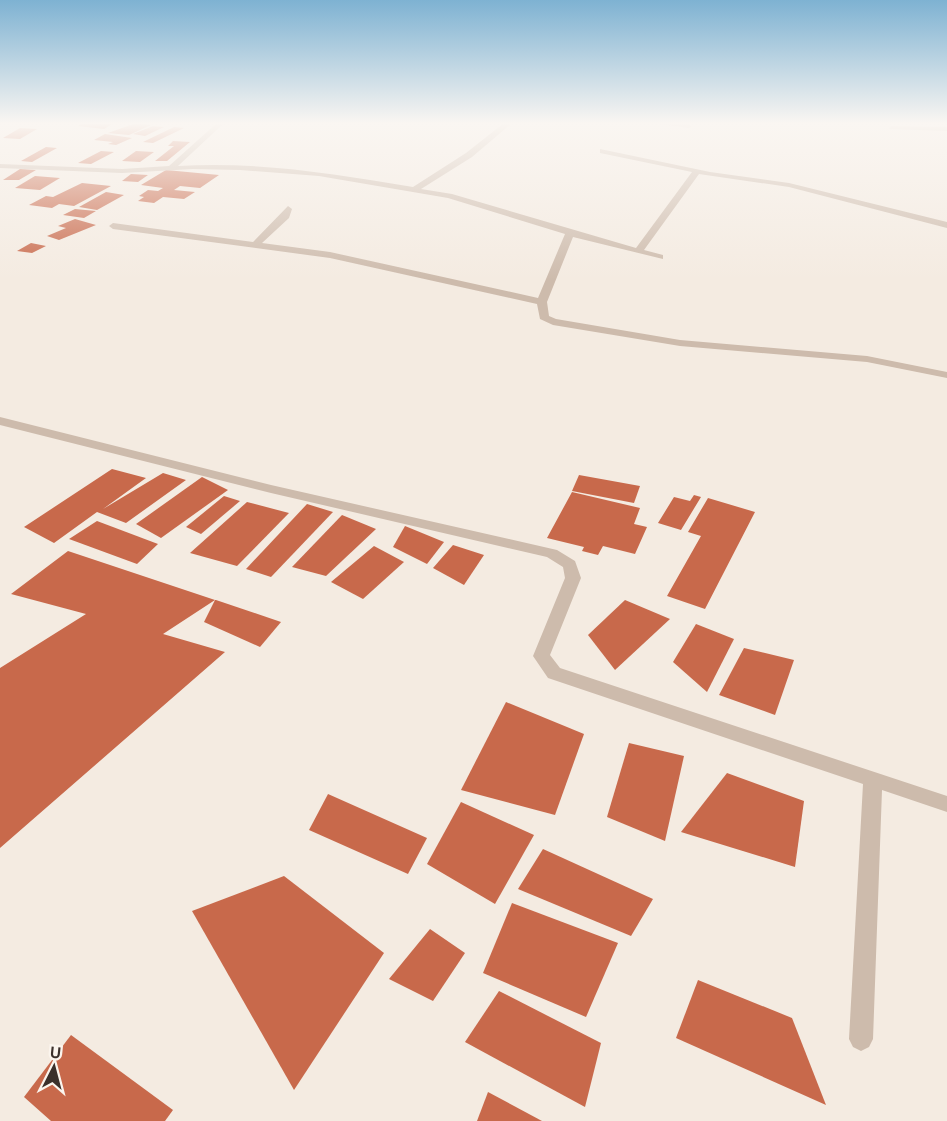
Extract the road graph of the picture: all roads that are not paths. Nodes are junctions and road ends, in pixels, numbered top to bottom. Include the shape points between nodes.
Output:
1 (318, 175) edge
2 (437, 175) edge
3 (694, 175) edge
4 (725, 175) edge
5 (414, 190) junction
6 (288, 208) dead end
7 (947, 225) edge
8 (113, 226) dead end
9 (570, 233) junction
10 (254, 246) junction
11 (638, 251) junction
12 (660, 257) dead end
13 (542, 302) junction
14 (947, 375) edge
15 (0, 421) edge
16 (873, 779) junction
17 (947, 804) edge
18 (861, 1040) dead end

1 - 5 street
2 - 5 street
3 - 11 street
4 - 7 street via 789,185
5 - 9 street via 449,196
6 - 10 street via 286,216
8 - 10 street
9 - 11 street
9 - 13 street
10 - 13 street via 330,255
11 - 12 street
13 - 14 street via 544,317 568,326 680,343 867,359
15 - 16 street via 271,489 552,553 570,566 573,578 541,656 554,673
16 - 17 street
16 - 18 street

